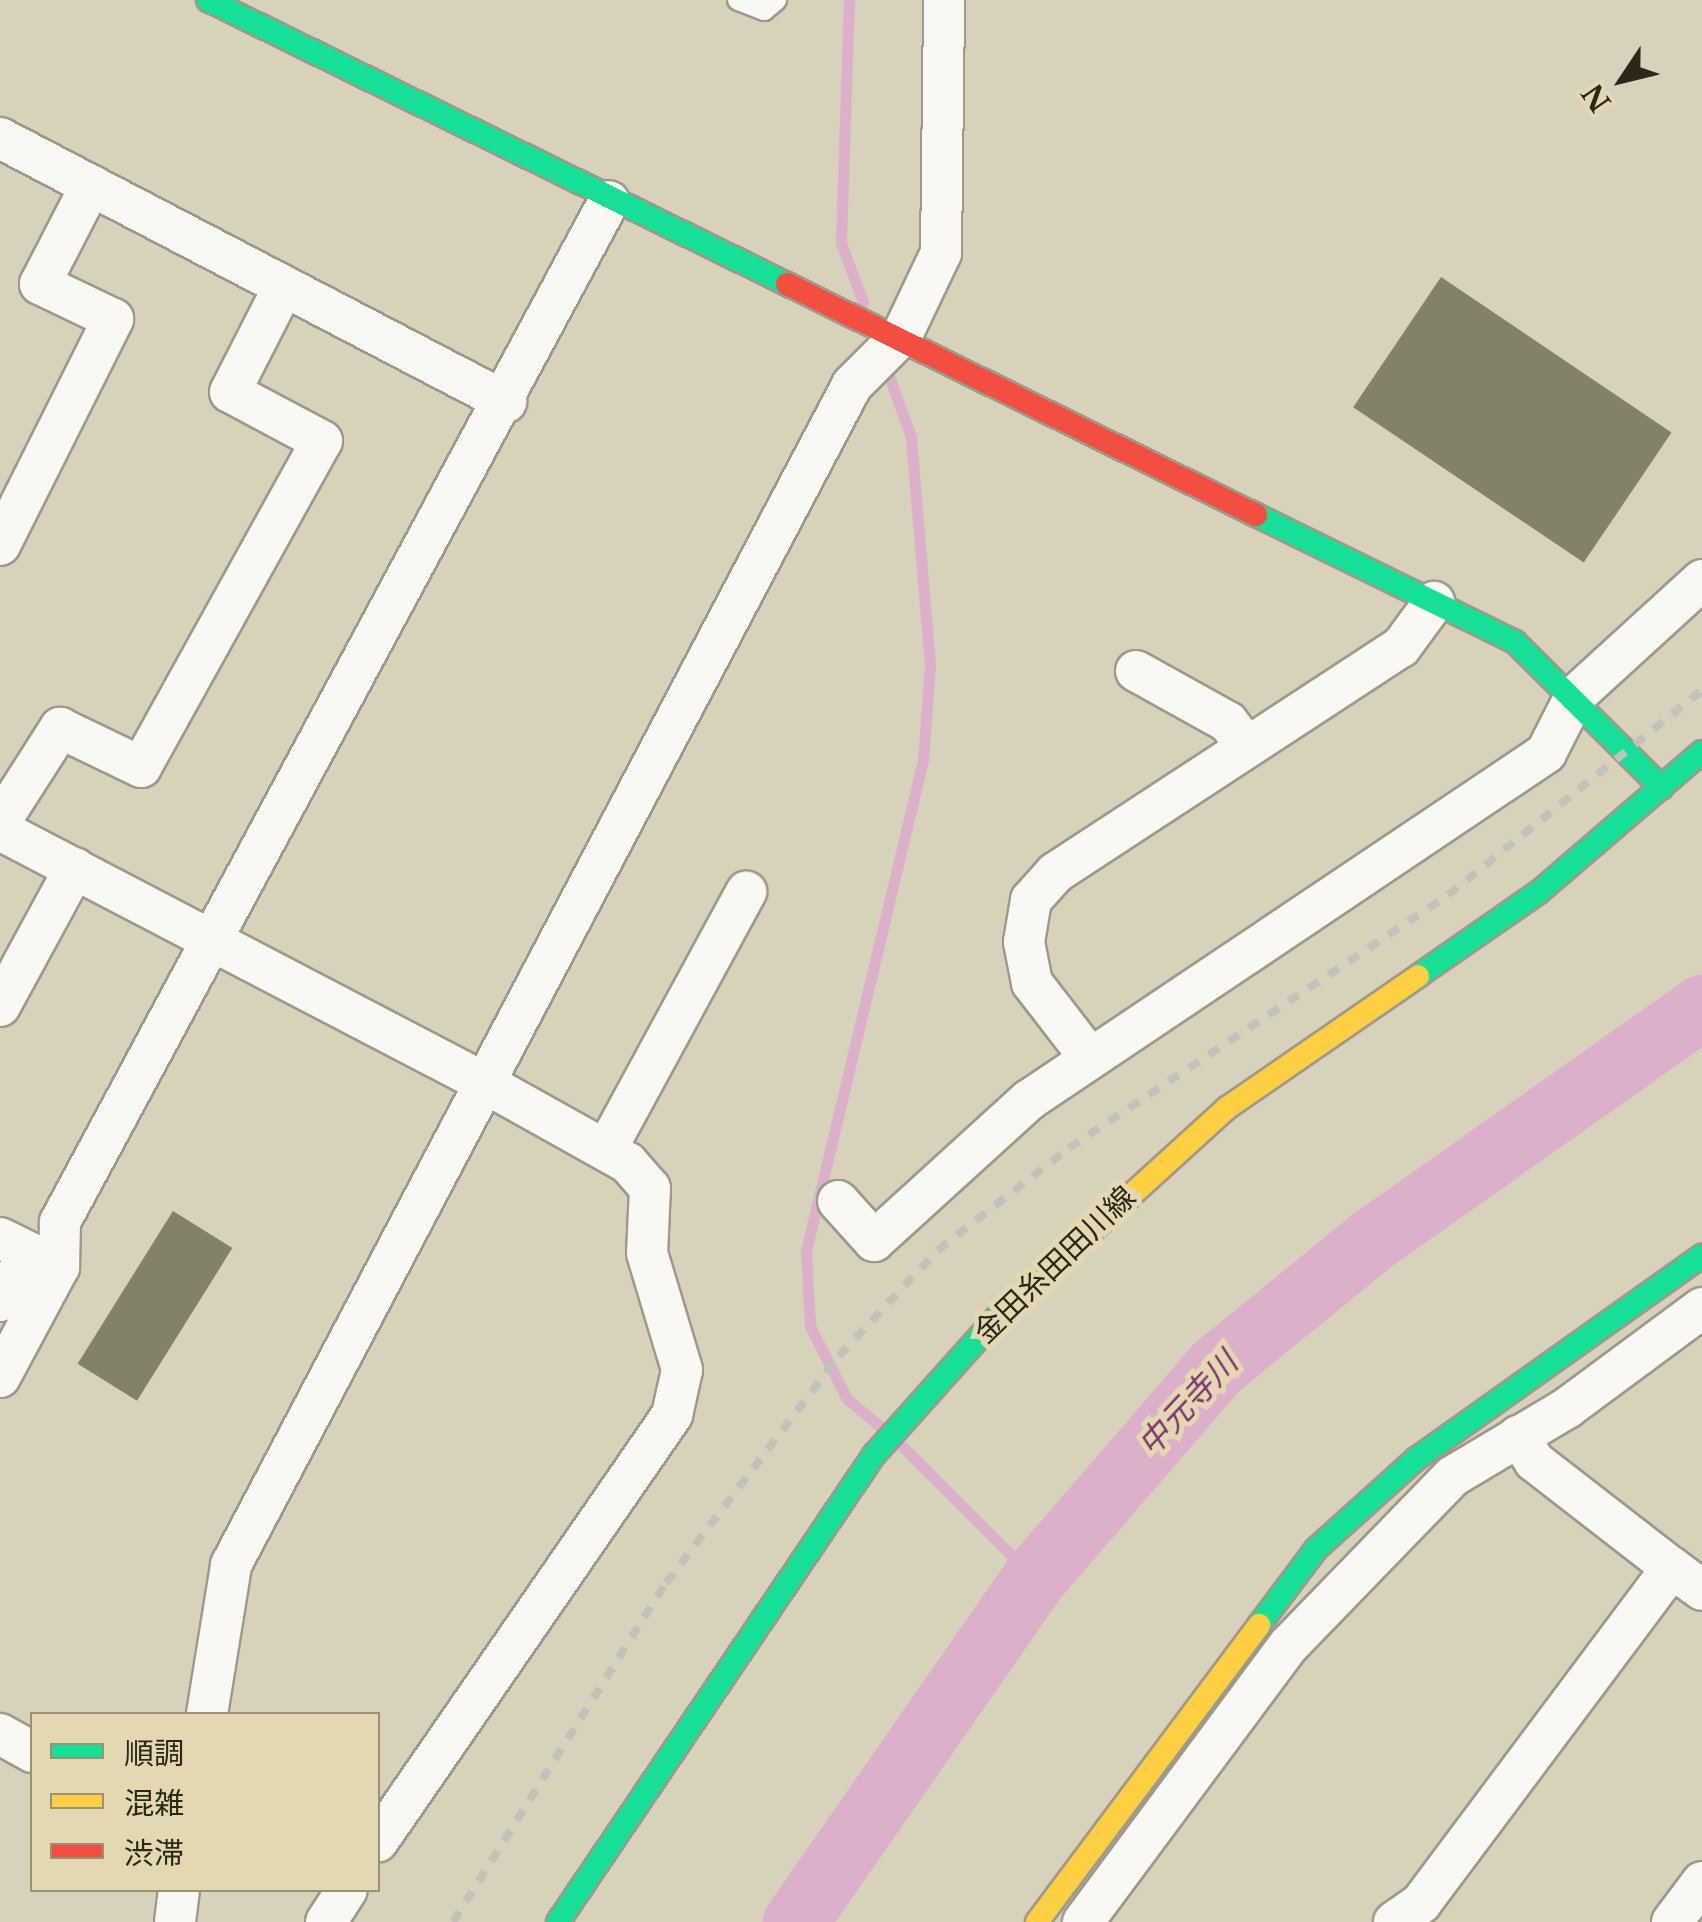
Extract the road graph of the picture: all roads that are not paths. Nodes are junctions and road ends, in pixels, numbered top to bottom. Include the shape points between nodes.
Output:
1 (208, 0) edge
2 (738, 0) edge
3 (776, 0) edge
4 (944, 0) edge
5 (0, 138) edge
6 (90, 185) junction
7 (608, 201) junction
8 (284, 286) junction
9 (902, 336) junction
10 (506, 402) junction
11 (0, 545) edge
12 (1702, 580) edge
13 (1434, 602) junction
14 (1136, 672) dead end
15 (1574, 696) junction
16 (1247, 747) junction
17 (1702, 752) edge
18 (1662, 788) junction
19 (0, 826) edge
20 (75, 868) junction
21 (746, 892) dead end
22 (215, 942) junction
23 (0, 1006) edge
24 (1090, 1058) junction
25 (483, 1082) junction
26 (606, 1150) junction
27 (838, 1202) dead end
28 (29, 1253) edge
29 (1702, 1256) edge
30 (0, 1301) edge
31 (1702, 1308) edge
32 (0, 1376) edge
33 (1518, 1436) junction
34 (1687, 1579) edge
35 (207, 1712) edge
36 (0, 1734) edge
37 (30, 1751) edge
38 (380, 1838) edge
39 (1702, 1882) edge
40 (179, 1892) edge
41 (345, 1892) edge
42 (175, 1922) edge
43 (326, 1922) edge
44 (558, 1922) edge
45 (1037, 1922) edge
46 (1083, 1922) edge
47 (1394, 1922) edge
48 (1672, 1922) edge

1 - 7 street
2 - 3 lane via 764,10
4 - 9 street via 941,253
5 - 6 street
6 - 8 street
6 - 11 street via 40,284 114,319
7 - 9 street
7 - 10 street
8 - 10 street
8 - 19 street via 230,392 322,441 141,768 60,728
9 - 13 street
9 - 25 street via 852,385
10 - 22 street
12 - 15 street
13 - 15 street via 1515,642
13 - 16 street via 1401,646
14 - 16 street via 1228,722
15 - 18 street
15 - 24 street via 1546,754
16 - 24 street via 1054,872 1031,900 1024,942 1032,983
17 - 18 street, 金田糸田田川線
18 - 44 street, 金田糸田田川線 via 1539,892 1227,1108 999,1315 874,1456
19 - 20 street
20 - 22 street
20 - 23 street
21 - 26 street
22 - 25 street
22 - 28 street via 60,1222
24 - 27 street via 874,1241
25 - 26 street
25 - 35 street via 232,1565
26 - 38 street via 650,1188 647,1253 682,1370 672,1415
28 - 30 street
28 - 32 street
29 - 45 street via 1416,1459 1316,1549
31 - 33 street
33 - 34 street via 1534,1460
33 - 46 street via 1454,1476 1289,1645
34 - 47 street via 1421,1902
36 - 37 street
39 - 48 street
40 - 42 street
41 - 43 street

